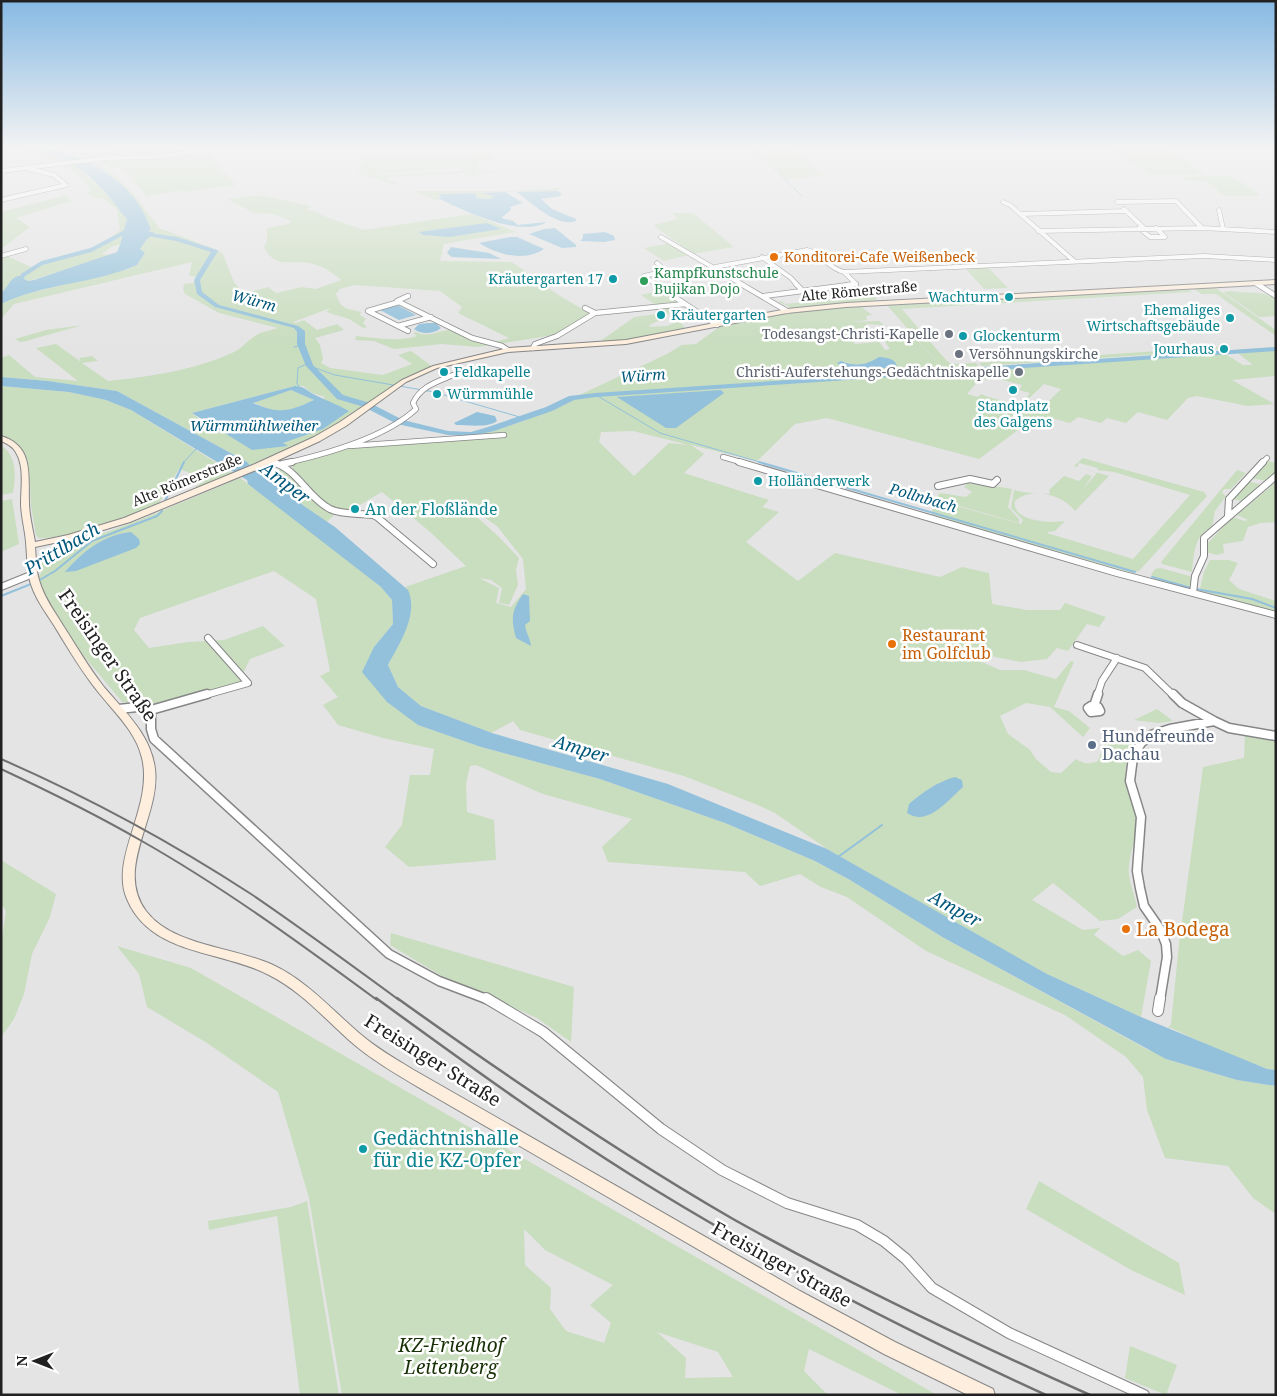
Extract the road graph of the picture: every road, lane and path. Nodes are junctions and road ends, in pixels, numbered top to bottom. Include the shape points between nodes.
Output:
1 (1051, 213) edge
2 (1129, 213) edge
3 (1187, 213) edge
4 (1220, 213) edge
5 (1021, 214) joint
6 (1142, 228) junction
7 (1156, 228) junction
8 (1202, 228) junction
9 (1223, 229) junction
10 (1038, 231) junction
11 (1276, 232) edge
12 (661, 237) dead end
13 (26, 249) dead end
14 (1, 256) edge
15 (762, 258) junction
16 (1276, 260) edge
17 (1074, 261) junction
18 (657, 264) dead end
19 (715, 267) junction
20 (844, 272) junction
21 (1276, 282) edge
22 (1256, 283) junction
23 (802, 290) junction
24 (408, 296) dead end
25 (764, 296) junction
26 (1276, 296) edge
27 (399, 302) junction
28 (685, 304) junction
29 (585, 308) dead end
30 (787, 311) junction
31 (596, 313) junction
32 (431, 317) junction
33 (717, 325) junction
34 (398, 326) junction
35 (408, 331) dead end
36 (533, 348) junction
37 (508, 350) junction
38 (453, 374) dead end
39 (504, 434) dead end
40 (1, 438) edge
41 (346, 446) junction
42 (723, 457) dead end
43 (1267, 458) dead end
44 (269, 461) junction
45 (282, 464) junction
46 (1276, 476) edge
47 (997, 480) dead end
48 (938, 486) dead end
49 (1228, 516) junction
50 (31, 545) junction
51 (433, 564) dead end
52 (34, 579) junction
53 (1, 587) edge
54 (1193, 590) junction
55 (1276, 615) edge
56 (208, 638) dead end
57 (1077, 644) dead end
58 (1117, 658) junction
59 (119, 709) junction
60 (151, 710) junction
61 (1093, 710) dead end
62 (1214, 722) junction
63 (1276, 736) edge
64 (1158, 1011) dead end
65 (987, 1395) edge
66 (1144, 1395) edge

1 - 5 street
2 - 6 street
3 - 8 street
4 - 9 street
5 - 10 street
6 - 7 street
6 - 7 street via 1150,238 1165,238
6 - 10 street
7 - 8 street
8 - 9 street
9 - 11 street
10 - 17 street
12 - 19 street
13 - 14 street
15 - 19 street
15 - 20 street via 810,250 833,269
15 - 23 street
16 - 17 street via 1218,256
17 - 20 street
18 - 28 street via 666,271 644,276
19 - 25 street
20 - 23 street via 856,284
21 - 22 main road, Alte Römerstraße
22 - 26 street
22 - 30 main road, Alte Römerstraße via 894,301
23 - 25 street
24 - 27 street
25 - 30 street
27 - 32 street, Alte Römerstraße
27 - 34 street via 368,311
28 - 31 street
28 - 33 street
29 - 31 street
30 - 33 main road, Alte Römerstraße
31 - 36 street via 557,336 535,344
32 - 34 street
32 - 37 street, Alte Römerstraße via 472,338
33 - 36 main road, Alte Römerstraße via 626,342
34 - 35 street
36 - 37 main road, Alte Römerstraße
37 - 44 main road, Alte Römerstraße via 435,368 398,386 317,439
38 - 41 street via 420,391 412,403 416,409 402,419
39 - 41 street
40 - 50 main road, Freisinger Straße via 14,446 23,461
41 - 45 street
42 - 54 street
43 - 49 street via 1229,500
44 - 45 street
44 - 50 main road, Alte Römerstraße via 127,520
45 - 51 street via 324,506 342,514 374,515
46 - 49 street
47 - 48 street via 993,484 970,480
49 - 54 street via 1204,538 1204,556
50 - 52 main road, Freisinger Straße
52 - 53 street
52 - 59 main road, Freisinger Straße via 43,602 75,653 100,689
54 - 55 street
56 - 60 street via 248,684
57 - 58 street
58 - 61 street via 1102,681
58 - 62 street via 1145,668 1182,703
59 - 60 street via 137,707
59 - 65 main road, Freisinger Straße via 138,732 150,768 149,799 128,877 135,904 151,924 170,937 245,959 285,977 352,1036 415,1078 805,1304
60 - 66 street via 154,739 389,954 439,981 490,1000 543,1032 661,1129 722,1170 787,1203 856,1225 884,1241 906,1259 932,1288 1010,1333
62 - 63 street via 1229,728
62 - 64 street via 1151,735 1132,757 1130,781 1141,817 1137,871 1140,888 1144,906 1166,944 1167,957

